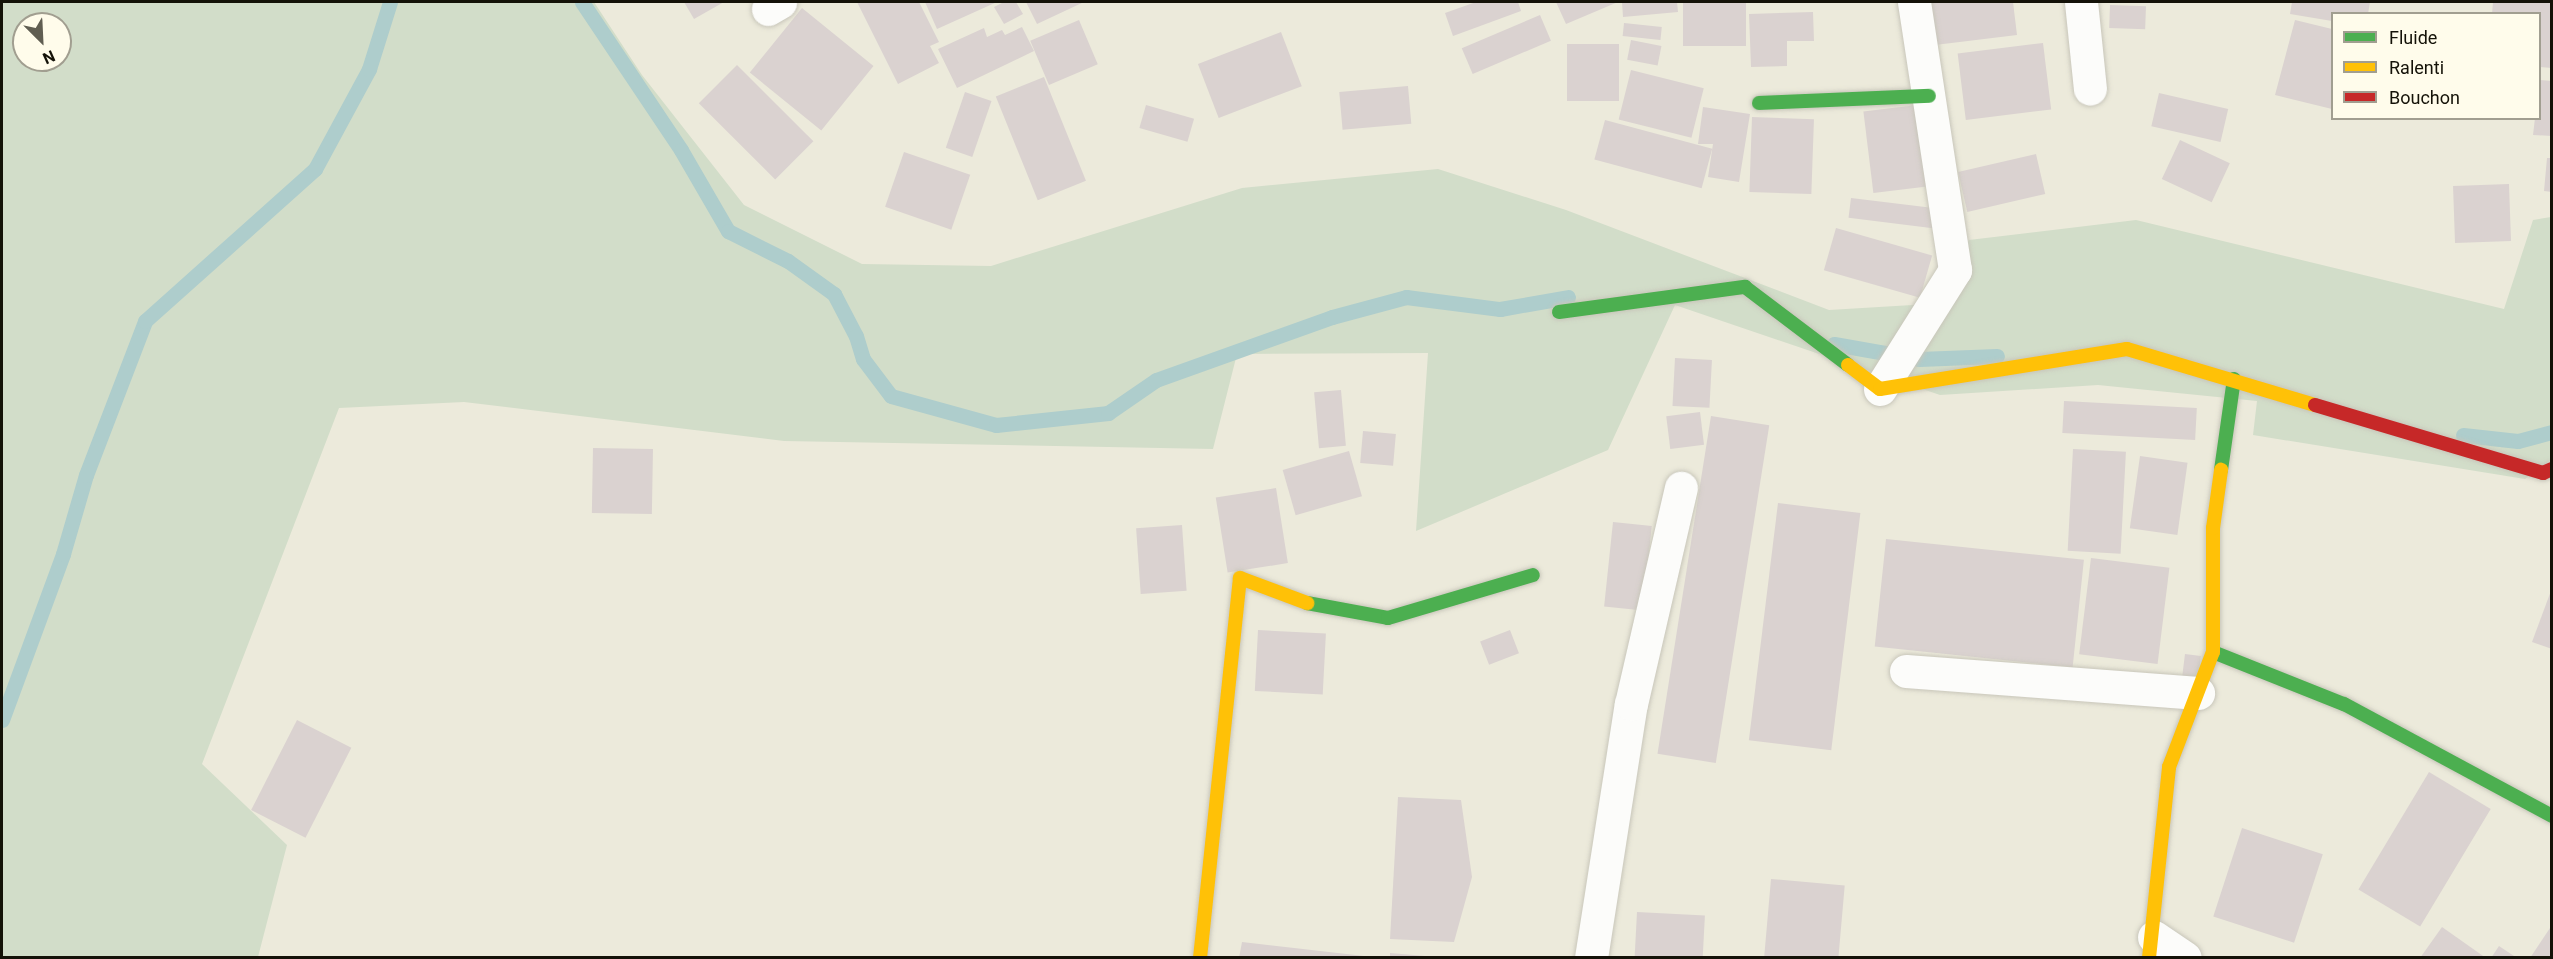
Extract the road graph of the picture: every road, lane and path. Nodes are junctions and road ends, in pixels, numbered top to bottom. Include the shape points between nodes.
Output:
1 (1914, 2) edge
2 (2081, 2) edge
3 (2090, 89) dead end
4 (1929, 96) junction
5 (1759, 103) dead end
6 (1558, 312) dead end
7 (2234, 378) junction
8 (1880, 389) junction
9 (2552, 469) edge
10 (1681, 488) dead end
11 (1533, 575) dead end
12 (2213, 652) junction
13 (1906, 671) dead end
14 (2198, 693) junction
15 (2552, 816) edge
16 (2152, 947) edge
17 (1200, 957) edge
18 (1591, 957) edge
19 (2185, 957) edge

1 - 4 street
2 - 3 street
4 - 5 street
4 - 8 street via 1955,270
6 - 8 street via 1745,286
7 - 8 street via 2127,349
7 - 9 street via 2543,473
7 - 12 street via 2213,528
10 - 18 street via 1631,704
11 - 17 street via 1388,618 1301,602 1240,578
12 - 14 street
12 - 15 street via 2344,704
13 - 14 street
14 - 16 street via 2169,767
16 - 19 street

